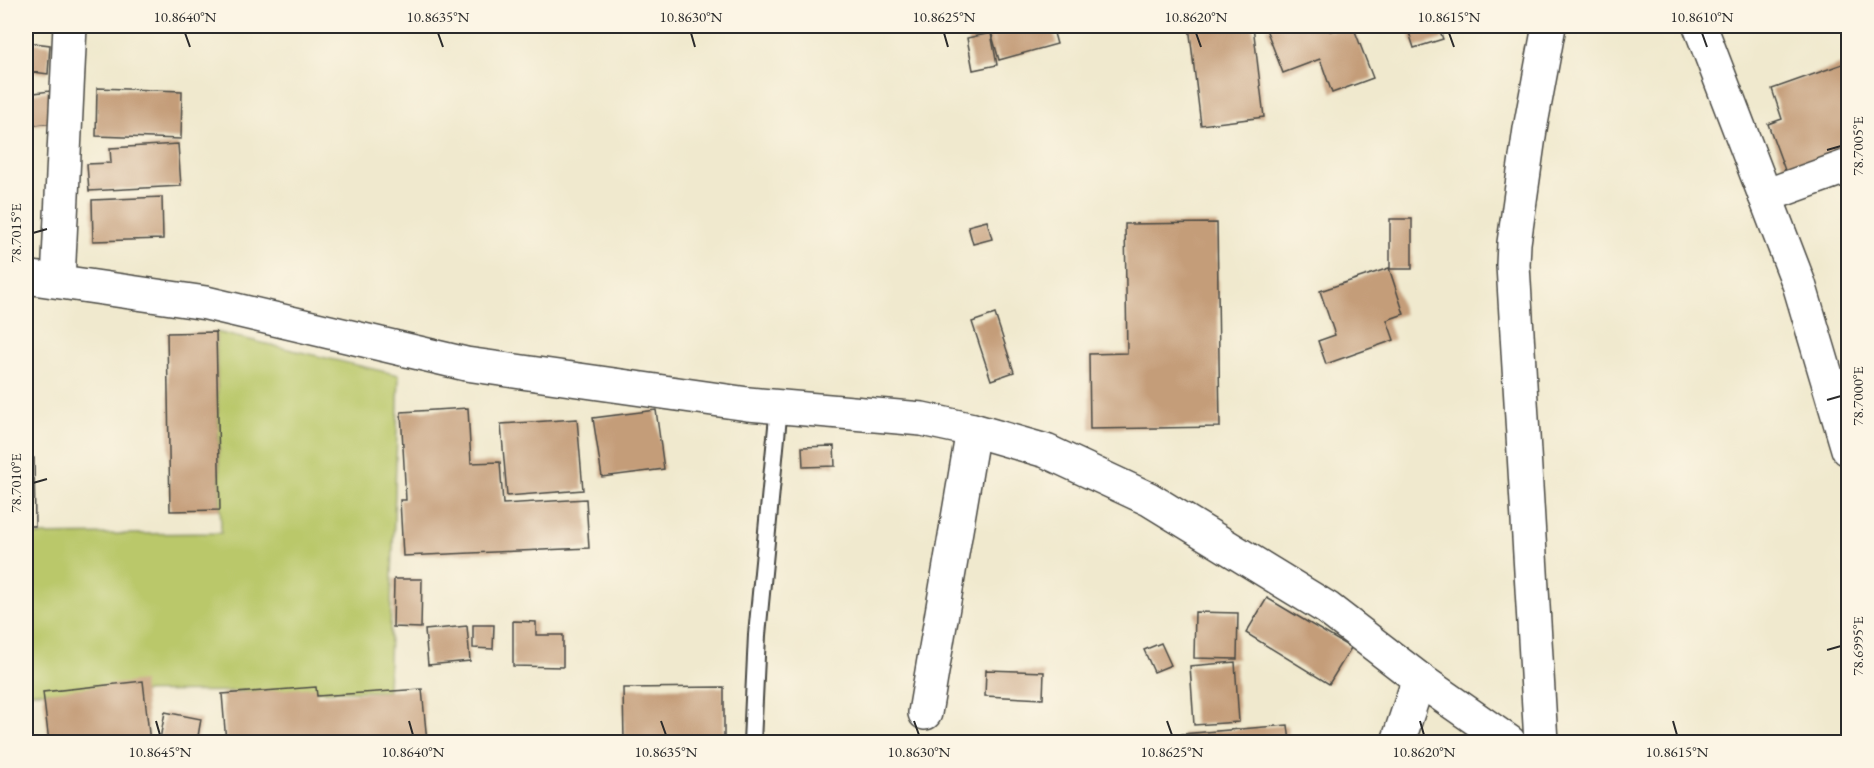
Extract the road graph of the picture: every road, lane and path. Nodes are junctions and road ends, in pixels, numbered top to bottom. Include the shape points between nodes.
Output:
1 (70, 26) edge
2 (1549, 26) edge
3 (1700, 26) edge
4 (1848, 166) edge
5 (1765, 196) junction
6 (26, 277) edge
7 (58, 282) junction
8 (1837, 366) edge
9 (779, 406) junction
10 (974, 430) junction
11 (1848, 449) edge
12 (1419, 679) junction
13 (925, 713) dead end
14 (752, 742) edge
15 (1398, 742) edge
16 (1509, 742) edge
17 (1542, 742) edge

1 - 7 street
2 - 17 street via 1530,129 1513,265
3 - 5 street
4 - 5 street
5 - 8 street via 1799,284
6 - 7 street
7 - 9 street via 206,303 466,364
8 - 11 street
9 - 10 street via 922,419
9 - 14 lane via 756,636
10 - 12 street via 1046,451 1149,499 1327,609
10 - 13 street
12 - 15 street
12 - 16 street

